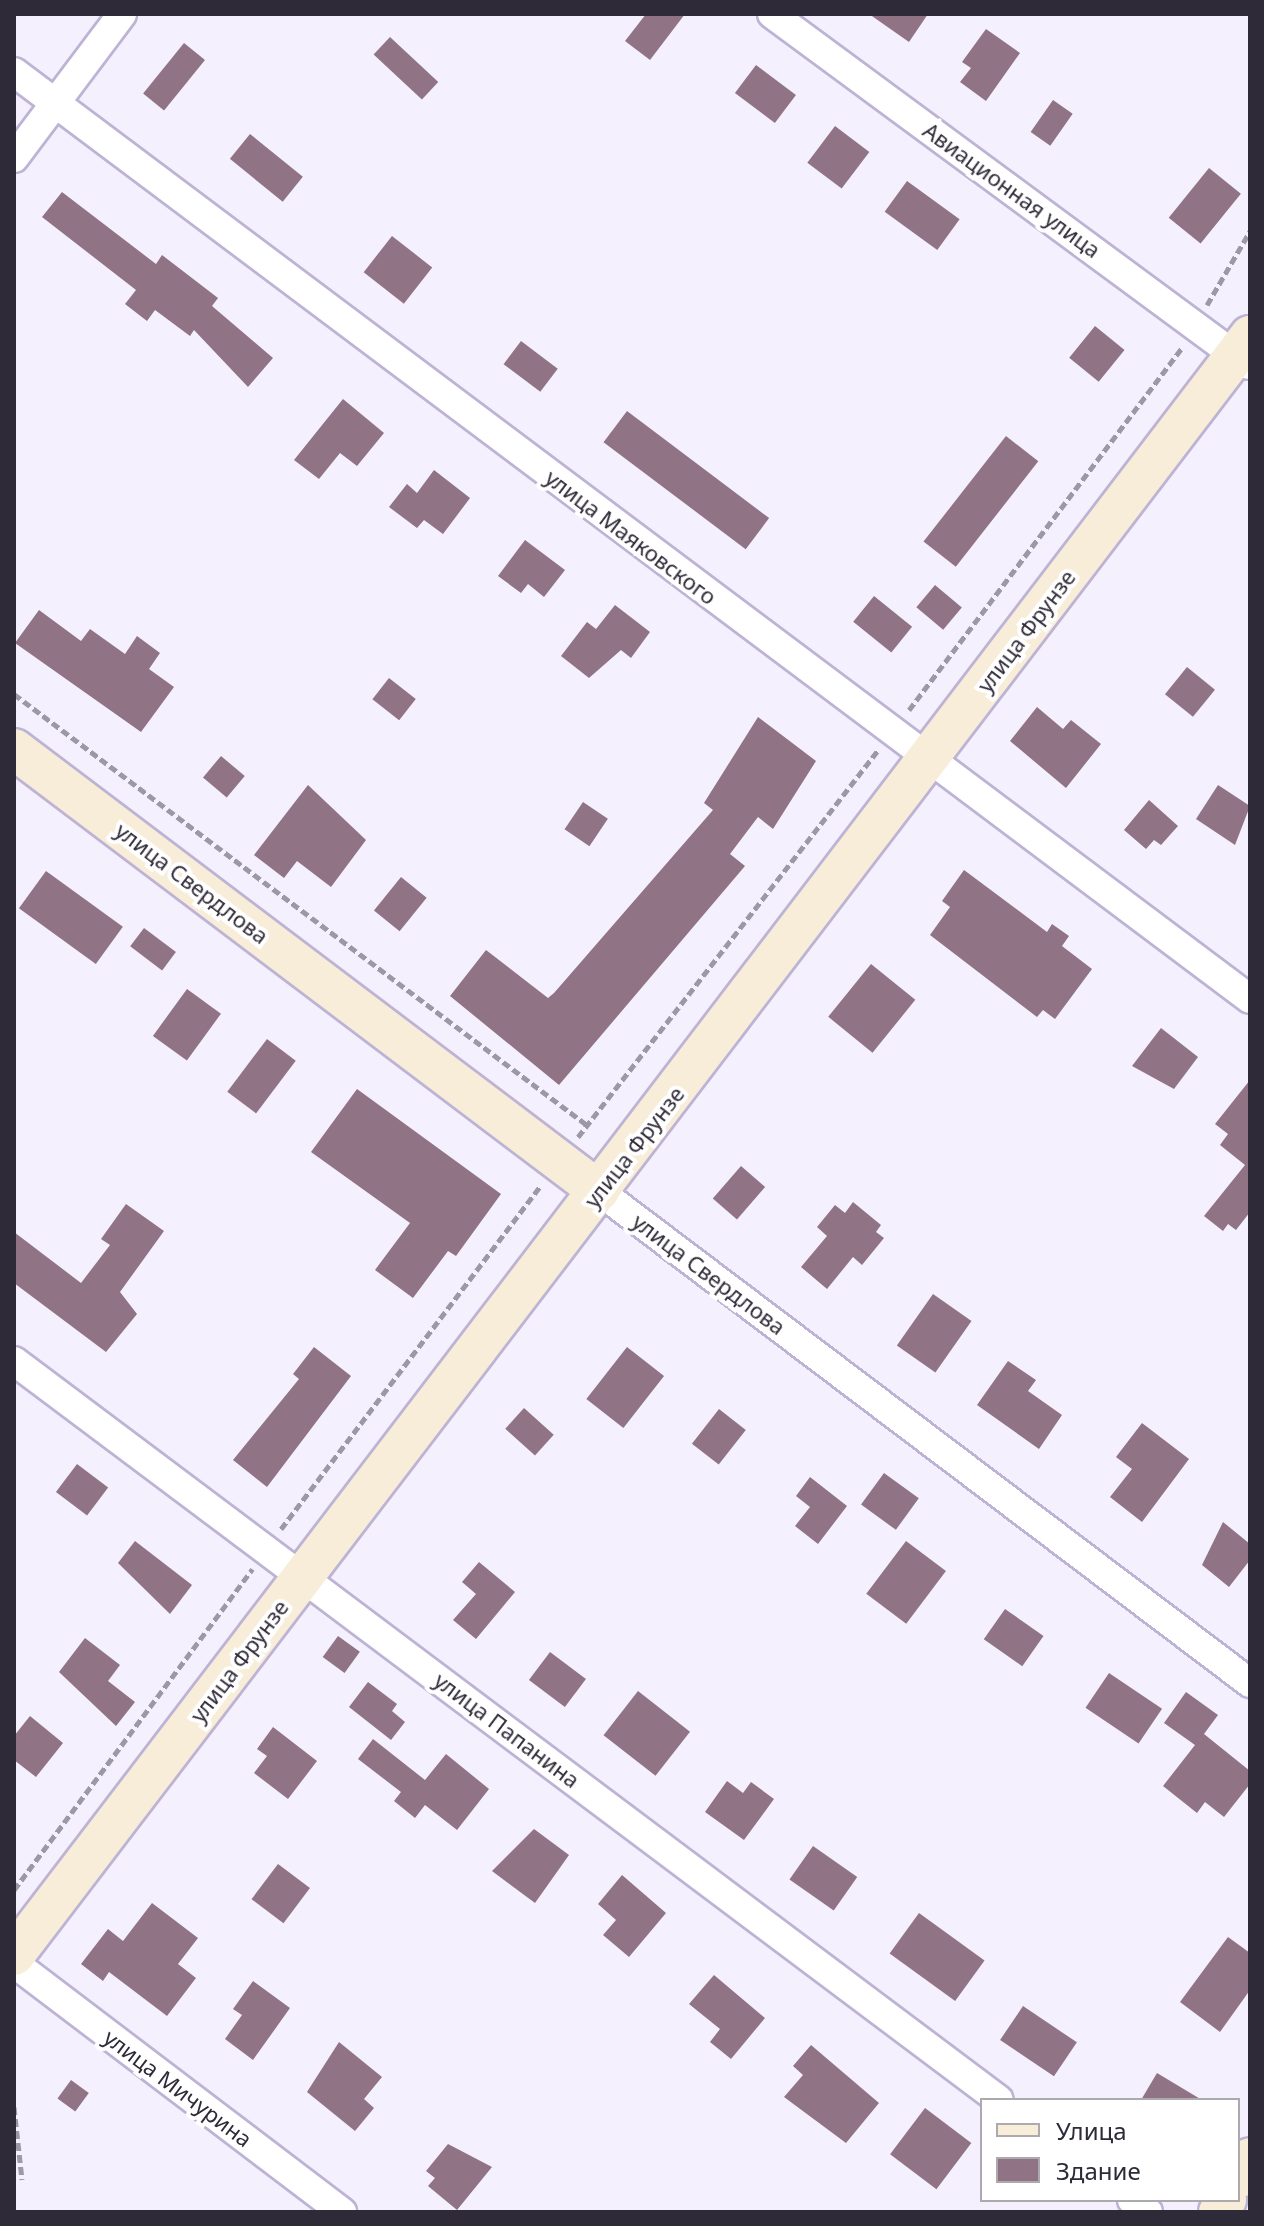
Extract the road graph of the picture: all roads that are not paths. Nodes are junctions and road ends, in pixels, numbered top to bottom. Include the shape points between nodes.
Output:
1 (122, 14) edge
2 (772, 14) edge
3 (14, 72) edge
4 (56, 102) junction
5 (14, 158) edge
6 (1245, 352) edge
7 (14, 749) edge
8 (927, 762) junction
9 (1250, 999) edge
10 (599, 1191) junction
11 (14, 1361) edge
12 (304, 1577) junction
13 (1250, 1683) edge
14 (14, 1955) edge
15 (14, 1963) edge
16 (996, 2098) edge
17 (342, 2212) edge

1 - 4 street
2 - 6 street, Авиационная улица via 1198,327
3 - 4 street, улица Маяковского
4 - 5 street
4 - 8 street, улица Маяковского
6 - 8 main road, улица Фрунзе
7 - 10 main road, улица Свердлова
8 - 9 street, улица Маяковского
8 - 10 main road, улица Фрунзе
10 - 12 main road, улица Фрунзе
10 - 13 street, улица Свердлова
11 - 12 street, улица Папанина
12 - 14 main road, улица Фрунзе
12 - 16 street, улица Папанина
15 - 17 street, улица Мичурина

